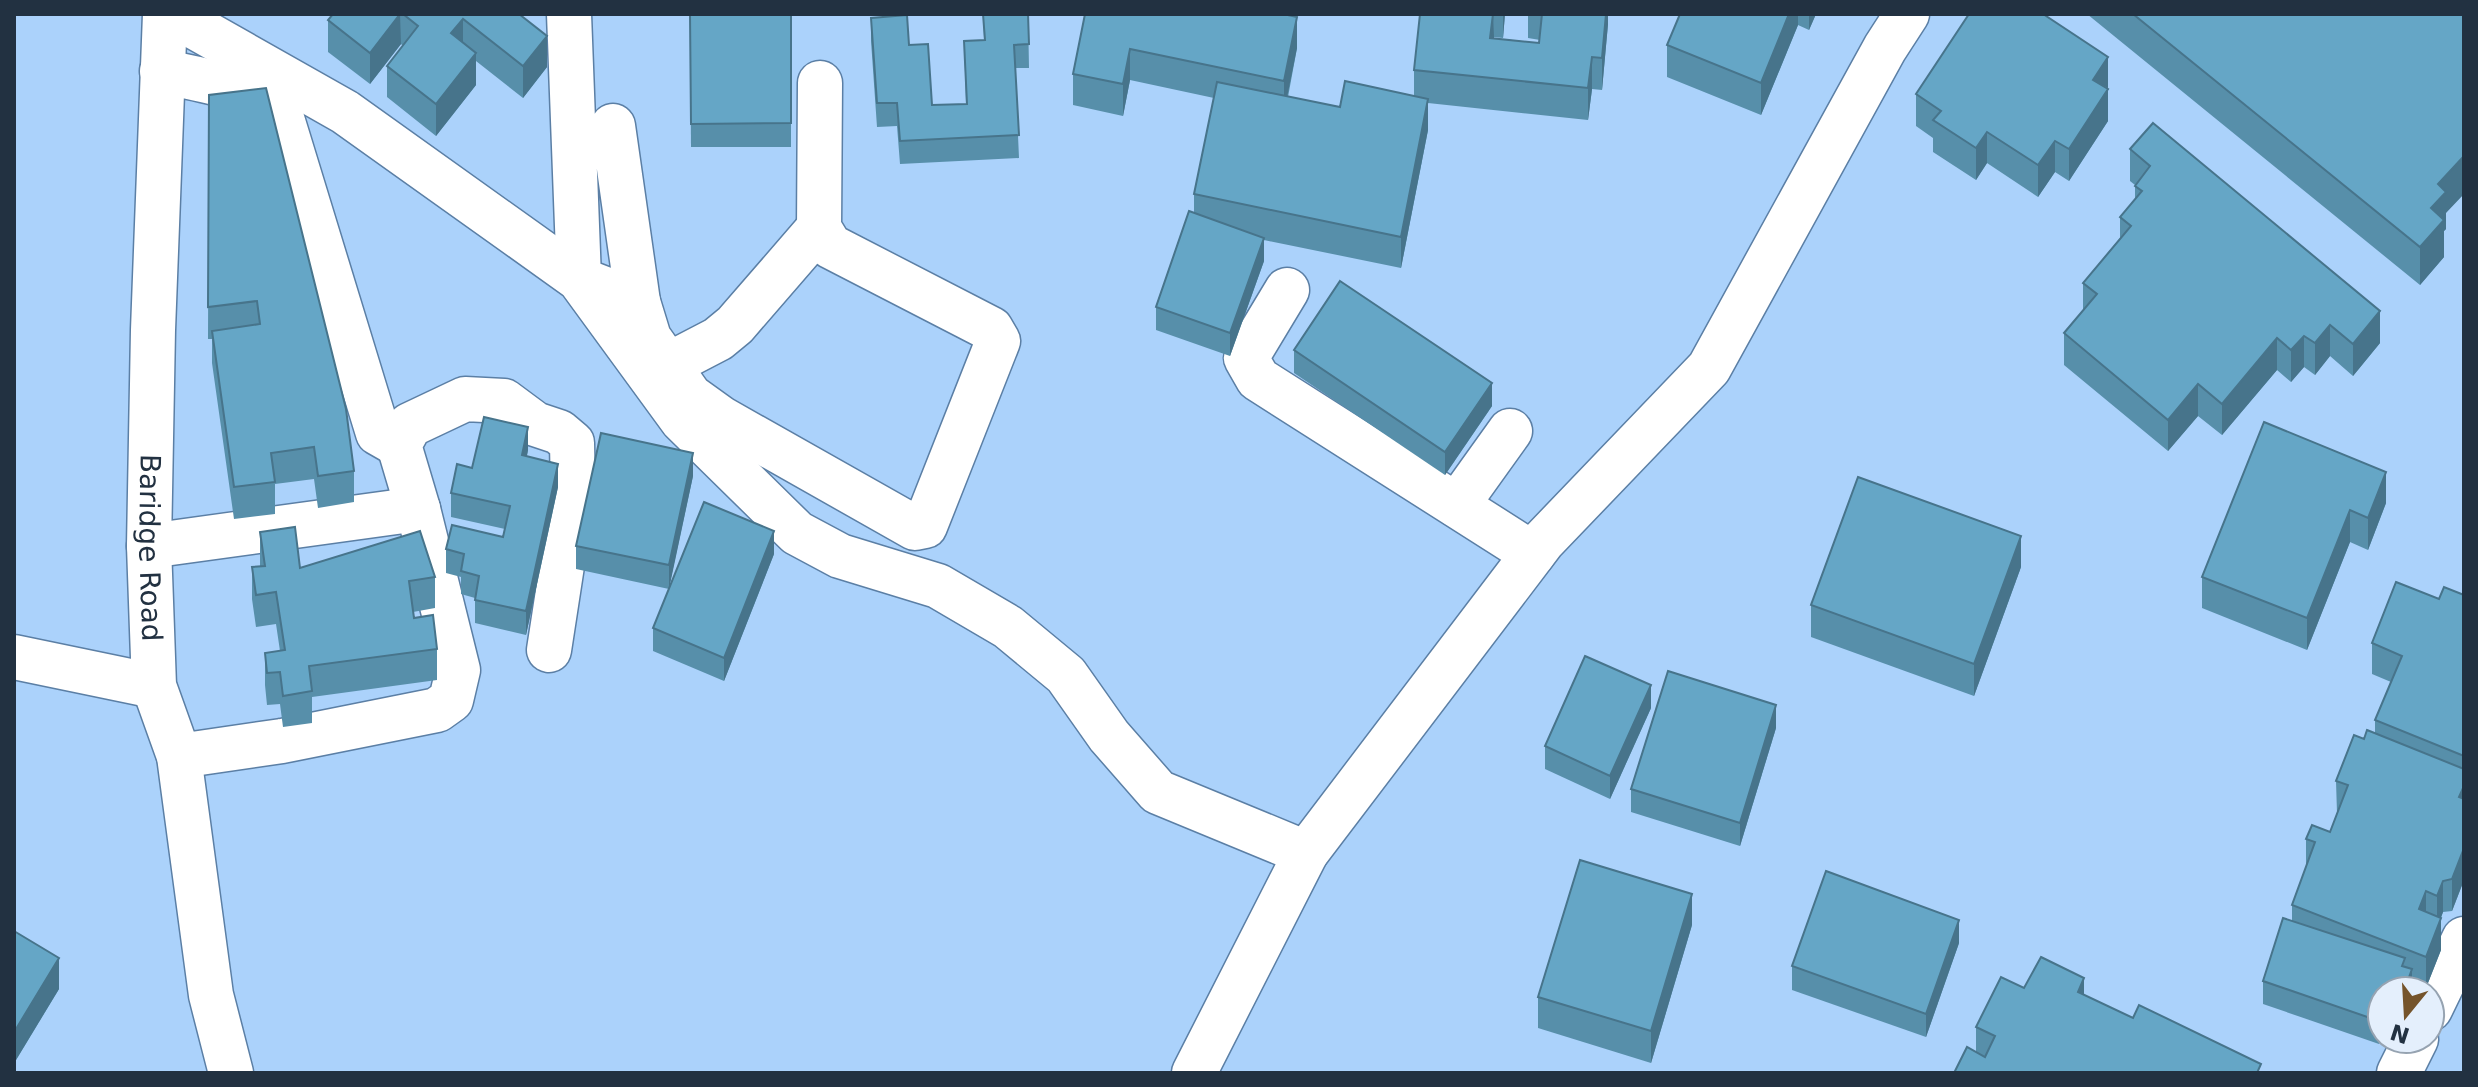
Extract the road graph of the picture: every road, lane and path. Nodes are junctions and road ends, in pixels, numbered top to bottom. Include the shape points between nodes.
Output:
1 (165, 14) edge
2 (172, 14) edge
3 (569, 14) edge
4 (1907, 14) edge
5 (162, 71) junction
6 (820, 83) dead end
7 (613, 126) dead end
8 (819, 228) junction
9 (579, 279) junction
10 (1287, 290) dead end
11 (638, 302) junction
12 (668, 365) junction
13 (1510, 431) dead end
14 (399, 445) junction
15 (1457, 505) junction
16 (418, 509) junction
17 (903, 521) junction
18 (149, 546) junction
19 (1533, 554) junction
20 (882, 568) junction
21 (549, 650) dead end
22 (14, 657) edge
23 (154, 686) junction
24 (179, 756) junction
25 (1306, 853) junction
26 (2464, 939) edge
27 (2446, 976) edge
28 (2408, 1055) edge
29 (231, 1073) edge
30 (1194, 1073) edge
31 (2399, 1073) edge

1 - 5 street, Baridge Road
2 - 9 street via 345,112
3 - 9 street
4 - 19 street via 1709,368
5 - 14 street via 247,92 280,112 378,433
5 - 18 street, Baridge Road
6 - 8 street
7 - 11 street
8 - 12 street via 735,325
8 - 17 street via 830,246 991,329 998,341 925,526 915,528
9 - 11 street
9 - 20 street via 682,420 797,533 840,556
10 - 15 street via 1246,358 1258,379
11 - 12 street via 649,338
12 - 17 street via 690,396 722,419
13 - 15 street
14 - 16 street
14 - 21 street via 410,425 465,399 504,401 572,443 573,494
15 - 19 street
16 - 18 street
16 - 24 street via 458,670 451,700 437,710
17 - 20 street
18 - 23 street, Baridge Road
19 - 25 street
20 - 25 street via 938,586 1008,627 1066,675 1158,792
22 - 23 street
23 - 24 street, Baridge Road
24 - 29 street, Baridge Road via 211,995
25 - 30 street
26 - 27 street
28 - 31 street

